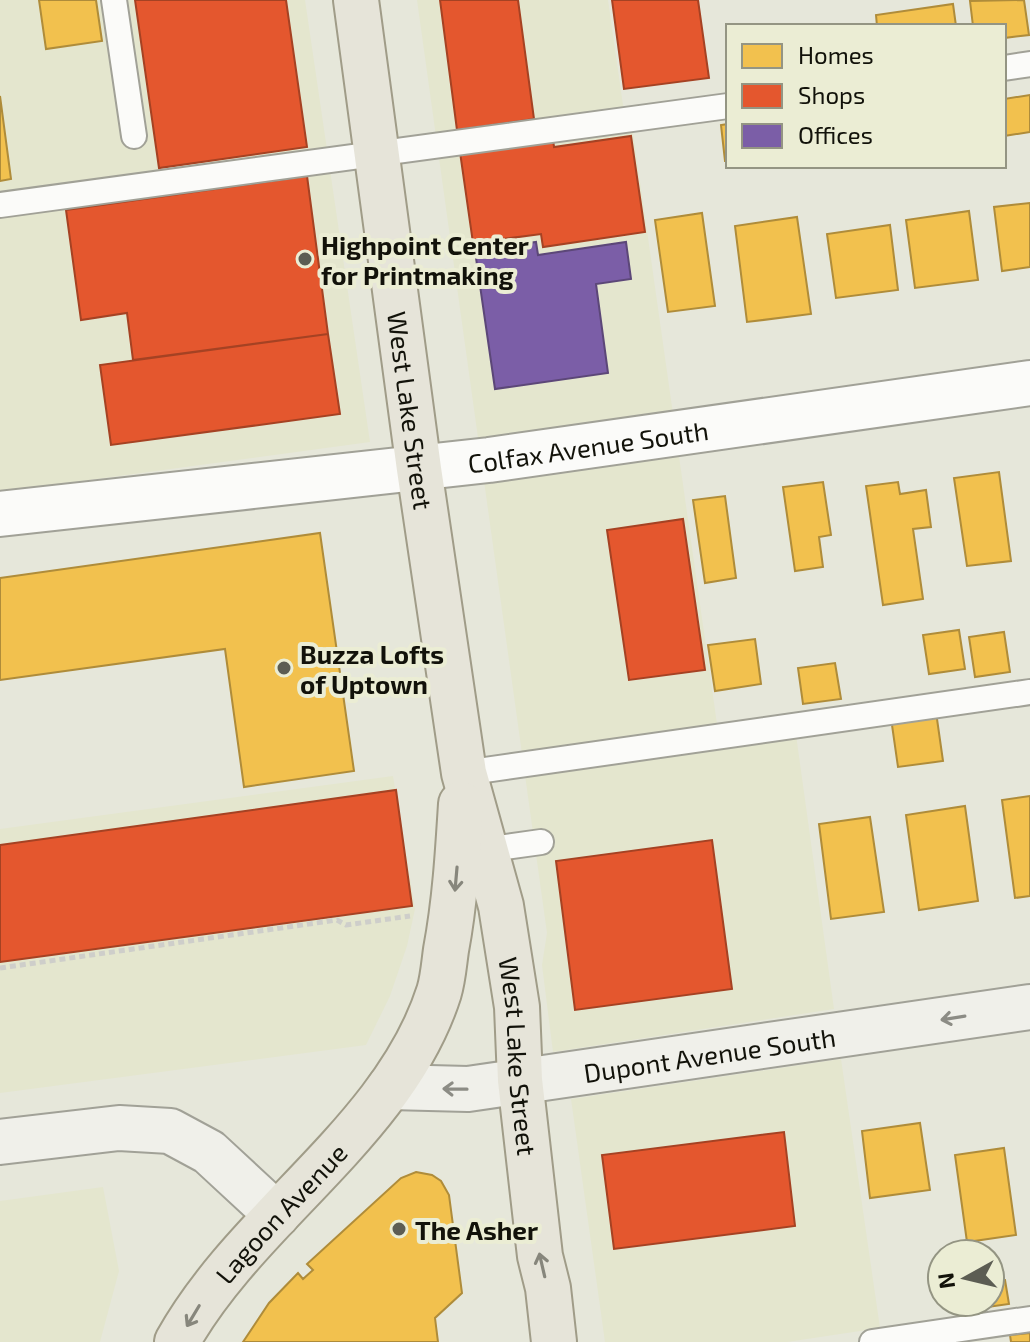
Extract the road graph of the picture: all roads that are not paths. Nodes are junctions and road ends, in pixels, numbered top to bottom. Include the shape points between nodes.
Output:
1 (114, 0) edge
2 (356, 0) edge
3 (1030, 64) edge
4 (1006, 68) edge
5 (726, 106) edge
6 (134, 136) dead end
7 (377, 154) junction
8 (0, 205) edge
9 (1030, 383) edge
10 (419, 469) junction
11 (0, 514) edge
12 (1030, 692) edge
13 (464, 773) junction
14 (541, 842) dead end
15 (485, 850) junction
16 (1030, 1007) edge
17 (520, 1080) junction
18 (390, 1087) junction
19 (0, 1142) edge
20 (277, 1215) junction
21 (1030, 1319) edge
22 (177, 1342) edge
23 (554, 1342) edge
24 (872, 1342) edge

1 - 6 lane
2 - 7 main road, West Lake Street
3 - 4 lane
5 - 7 lane
7 - 8 lane
7 - 10 main road, West Lake Street
9 - 10 street, Colfax Avenue South
10 - 11 street, Colfax Avenue South
10 - 13 main road, West Lake Street
12 - 13 lane
13 - 15 main road, West Lake Street
13 -> 18 main road, West Lake Street via 453,910 440,991
14 - 15 lane
15 - 17 main road, West Lake Street via 501,906 517,1007
16 -> 17 street, Dupont Avenue South
17 -> 18 street, Dupont Avenue South via 468,1089
23 -> 17 main road, West Lake Street
18 - 20 main road, Lagoon Avenue
19 - 20 street via 119,1128 170,1131 209,1152
20 -> 22 main road, Lagoon Avenue via 212,1288
21 - 24 lane

